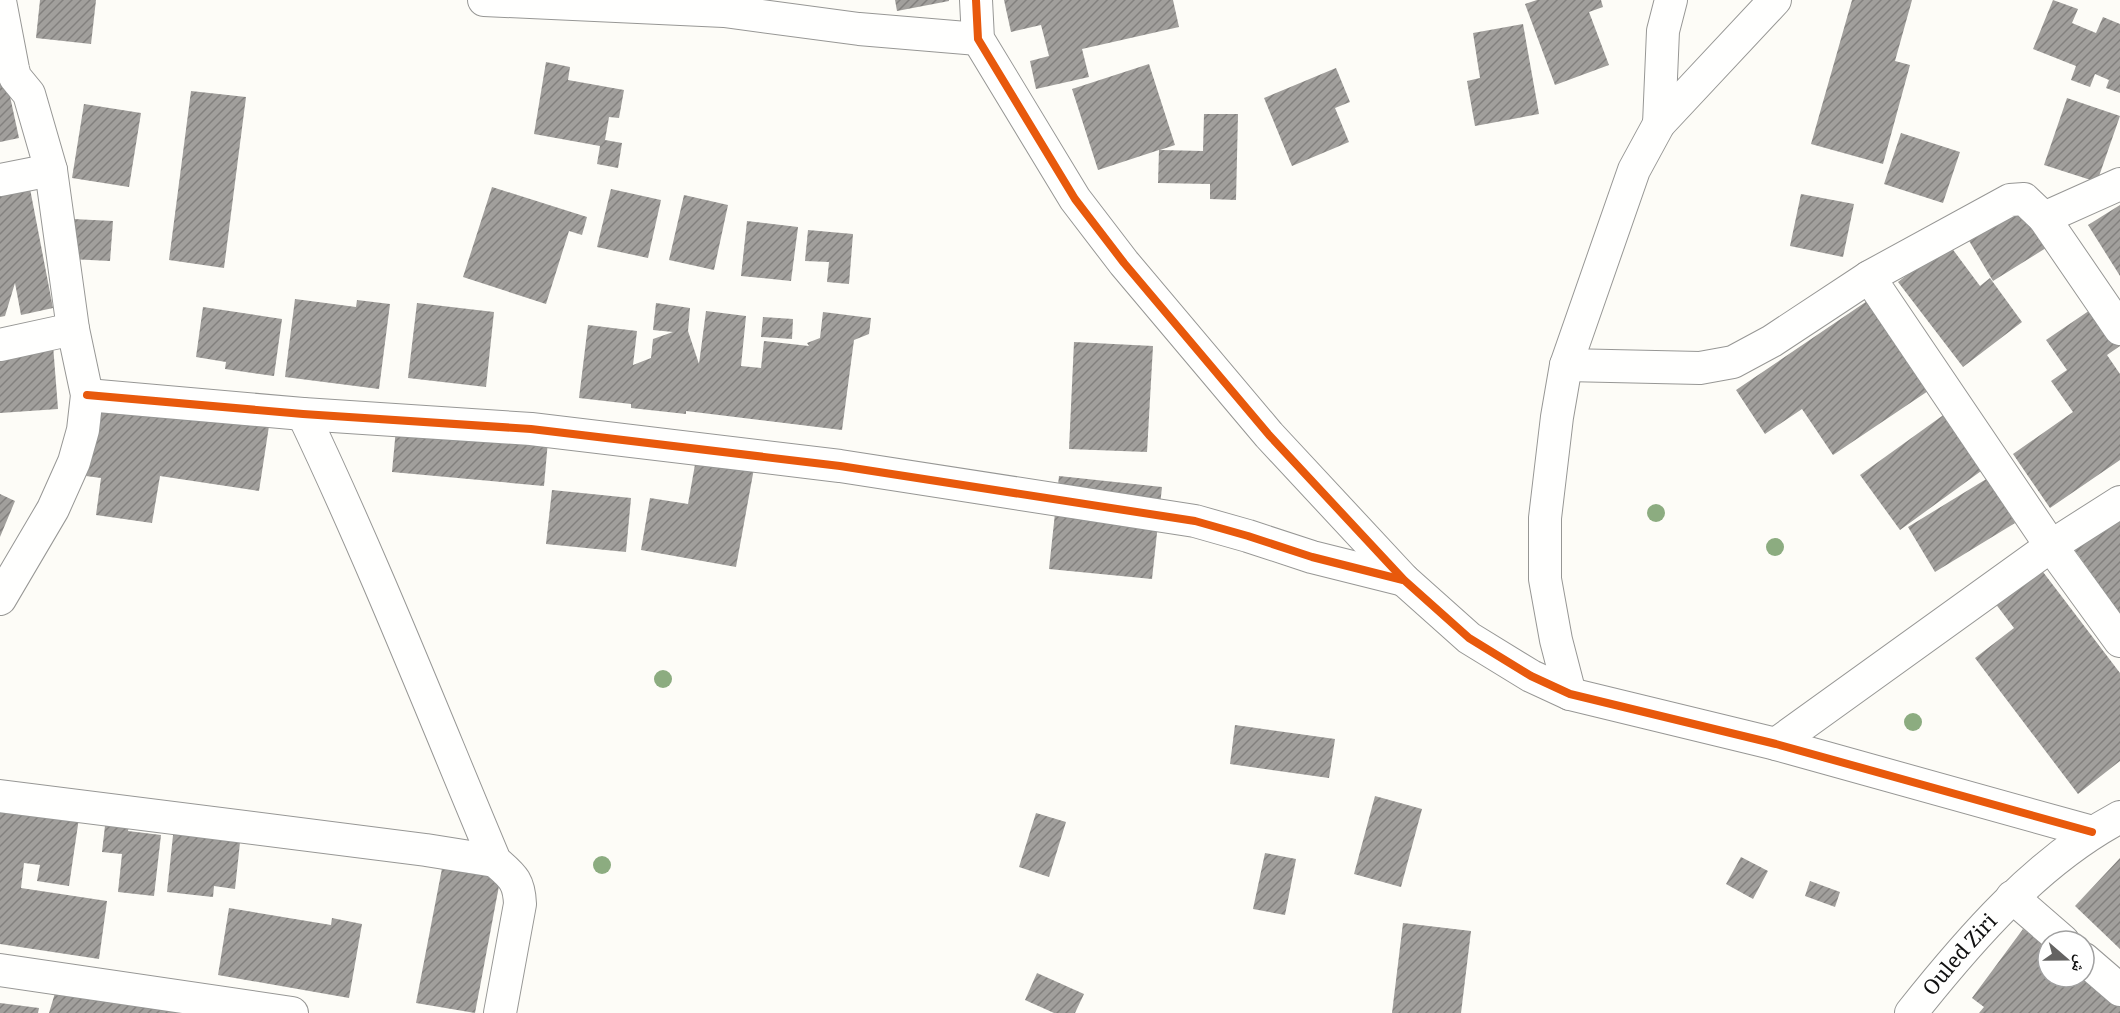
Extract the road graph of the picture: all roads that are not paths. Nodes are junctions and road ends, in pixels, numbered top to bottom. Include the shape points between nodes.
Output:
1 (484, 0) edge
2 (976, 0) edge
3 (1671, 0) edge
4 (1775, 0) edge
5 (0, 1) edge
6 (978, 39) junction
7 (1659, 124) junction
8 (51, 170) junction
9 (0, 180) edge
10 (2120, 184) edge
11 (2044, 218) junction
12 (1869, 277) junction
13 (2120, 328) edge
14 (73, 329) junction
15 (0, 345) edge
16 (1566, 365) junction
17 (87, 395) junction
18 (303, 414) junction
19 (2120, 502) edge
20 (2050, 546) junction
21 (1404, 580) junction
22 (0, 599) edge
23 (2120, 641) edge
24 (1570, 694) junction
25 (1776, 744) junction
26 (0, 796) edge
27 (2120, 817) edge
28 (2092, 832) junction
29 (495, 861) junction
30 (2012, 897) junction
31 (2049, 929) edge
32 (2096, 969) edge
33 (0, 970) edge
34 (2120, 990) edge
35 (292, 1013) edge
36 (500, 1013) edge
37 (1911, 1013) edge

1 - 6 street via 724,11 859,29
2 - 6 street
3 - 7 street via 1663,31
4 - 7 street
5 - 8 street via 15,77 29,94
6 - 21 street via 1075,198 1124,263 1269,435
7 - 16 street via 1634,170
8 - 9 street
8 - 14 street
10 - 11 street
11 - 12 street via 2024,199 2010,200
11 - 13 street
12 - 16 street via 1733,362 1700,368
12 - 20 street
14 - 15 street
14 - 17 street
16 - 24 street via 1545,518 1545,579
17 - 18 street
17 - 22 street via 74,462 53,509
18 - 21 street via 531,429 840,466 1041,496 1195,521
18 - 29 street via 340,491
19 - 20 street
20 - 23 street
20 - 25 street
21 - 24 street via 1469,638 1531,676
24 - 25 street
25 - 28 street
26 - 29 street
27 - 28 street, Ouled Ziri
28 - 30 street, Ouled Ziri
29 - 36 street via 515,878 520,904
30 - 31 street
30 - 37 street, Ouled Ziri
32 - 34 street
33 - 35 street

